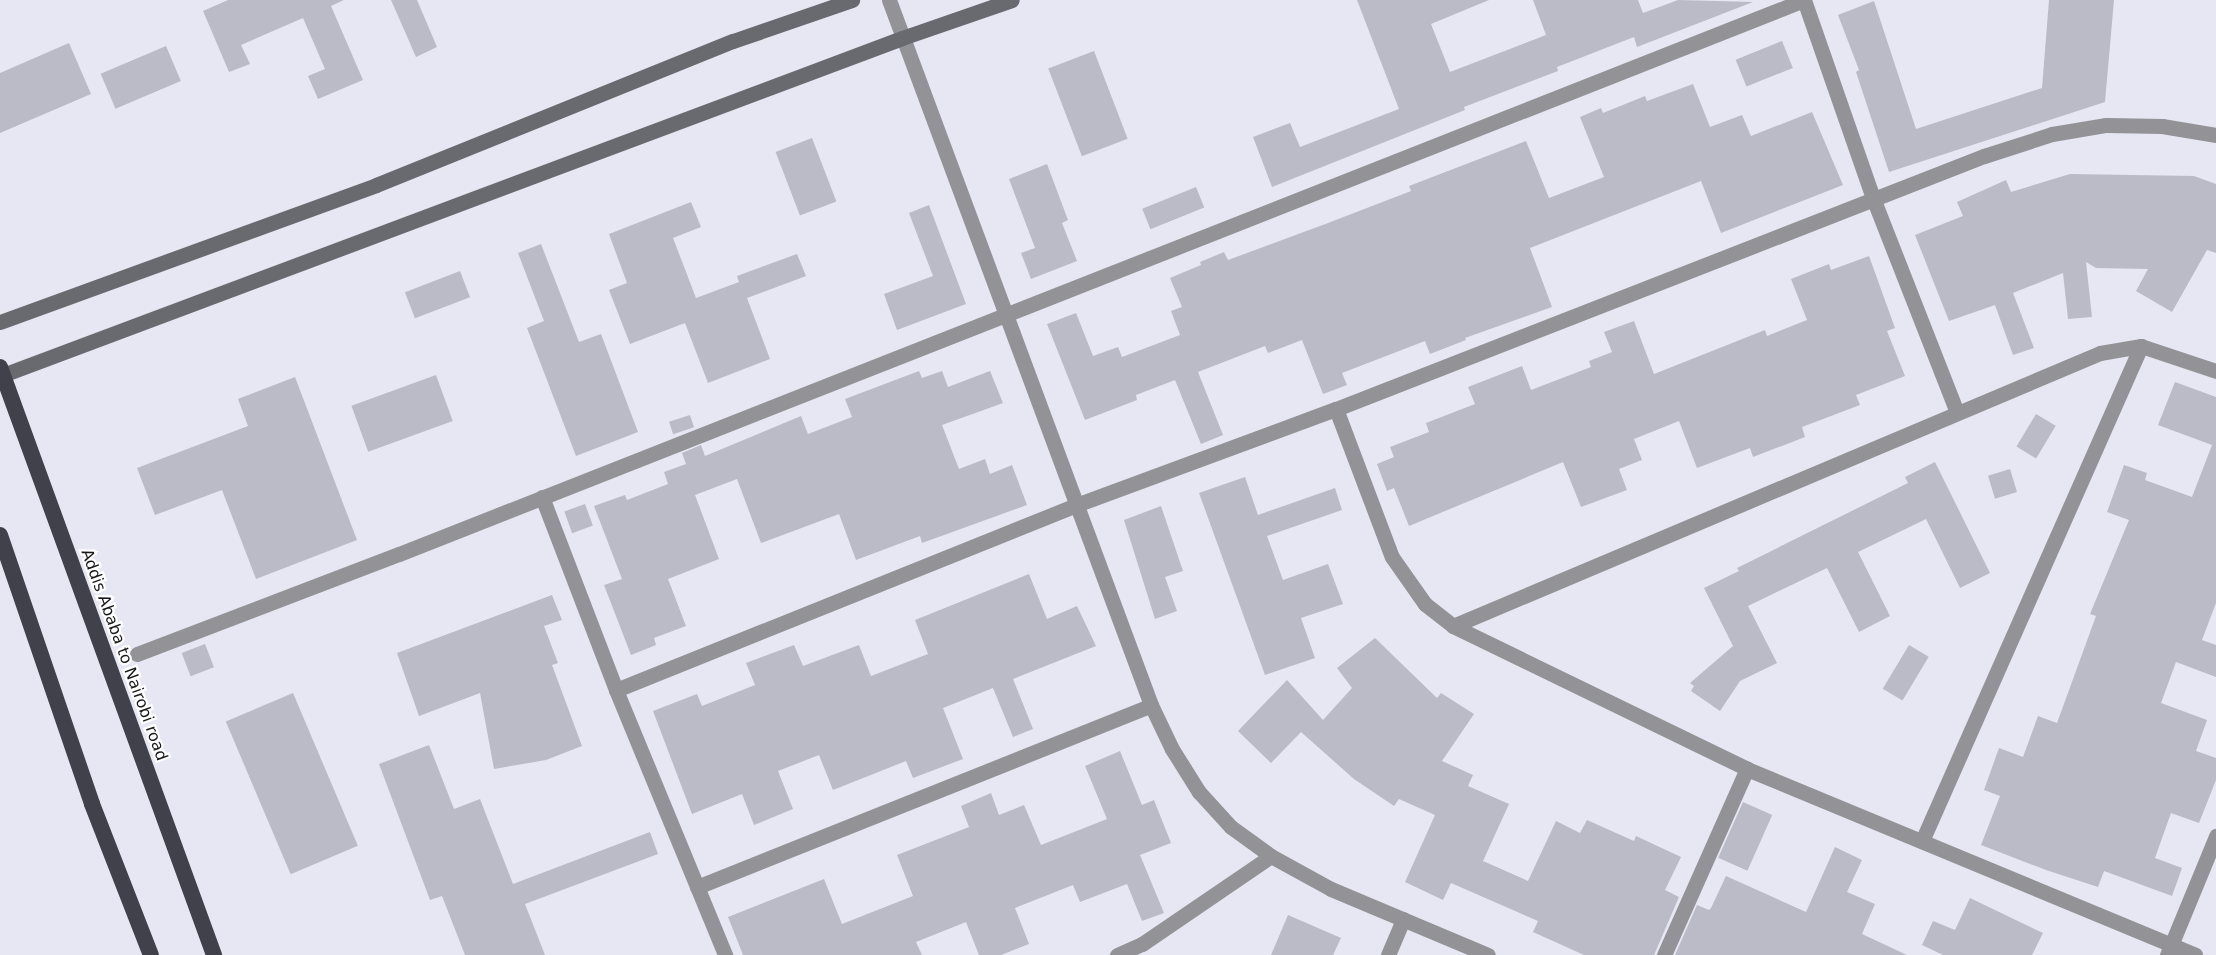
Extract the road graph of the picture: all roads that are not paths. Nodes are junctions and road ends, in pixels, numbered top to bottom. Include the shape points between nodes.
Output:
1 (852, 0) edge
2 (889, 0) edge
3 (1012, 0) edge
4 (1804, 0) edge
5 (902, 38) junction
6 (2216, 135) edge
7 (1873, 198) junction
8 (1007, 314) junction
9 (0, 322) edge
10 (2141, 346) junction
11 (2216, 371) edge
12 (1, 373) edge
13 (1336, 409) junction
14 (1957, 412) junction
15 (542, 497) junction
16 (1076, 505) junction
17 (0, 535) edge
18 (1453, 626) junction
19 (137, 654) dead end
20 (616, 690) junction
21 (1151, 705) junction
22 (1747, 769) junction
23 (2216, 836) edge
24 (1922, 841) junction
25 (1271, 856) junction
26 (697, 887) junction
27 (1403, 919) junction
28 (1140, 949) edge
29 (2169, 950) edge
30 (151, 955) edge
31 (214, 955) edge
32 (724, 955) edge
33 (1117, 955) edge
34 (1388, 955) edge
35 (1488, 955) edge
36 (1664, 955) edge
37 (2195, 955) edge

1 - 9 main road via 733,41 376,185
2 - 5 street
3 - 5 main road
4 - 7 street
4 - 8 street
5 - 8 street
5 - 12 main road
6 - 7 street via 2172,127 2106,125 2052,135 1984,156
7 - 13 street
7 - 14 street
8 - 15 street
8 - 16 street
10 - 11 street
10 - 14 street via 2100,353
10 - 24 street
12 - 31 highway, Addis Ababa to Nairobi road
13 - 16 street
13 - 18 street via 1392,557 1425,604
14 - 18 street
15 - 19 street
15 - 20 street
16 - 20 street
16 - 21 street
17 - 30 highway via 92,804
18 - 22 street
20 - 26 street
21 - 25 street via 1198,792 1231,827
21 - 26 street
22 - 24 street
22 - 36 street
23 - 29 street
24 - 29 street
25 - 27 street via 1331,889
25 - 28 street
26 - 32 street
27 - 34 street
27 - 35 street
28 - 33 street
29 - 37 street

